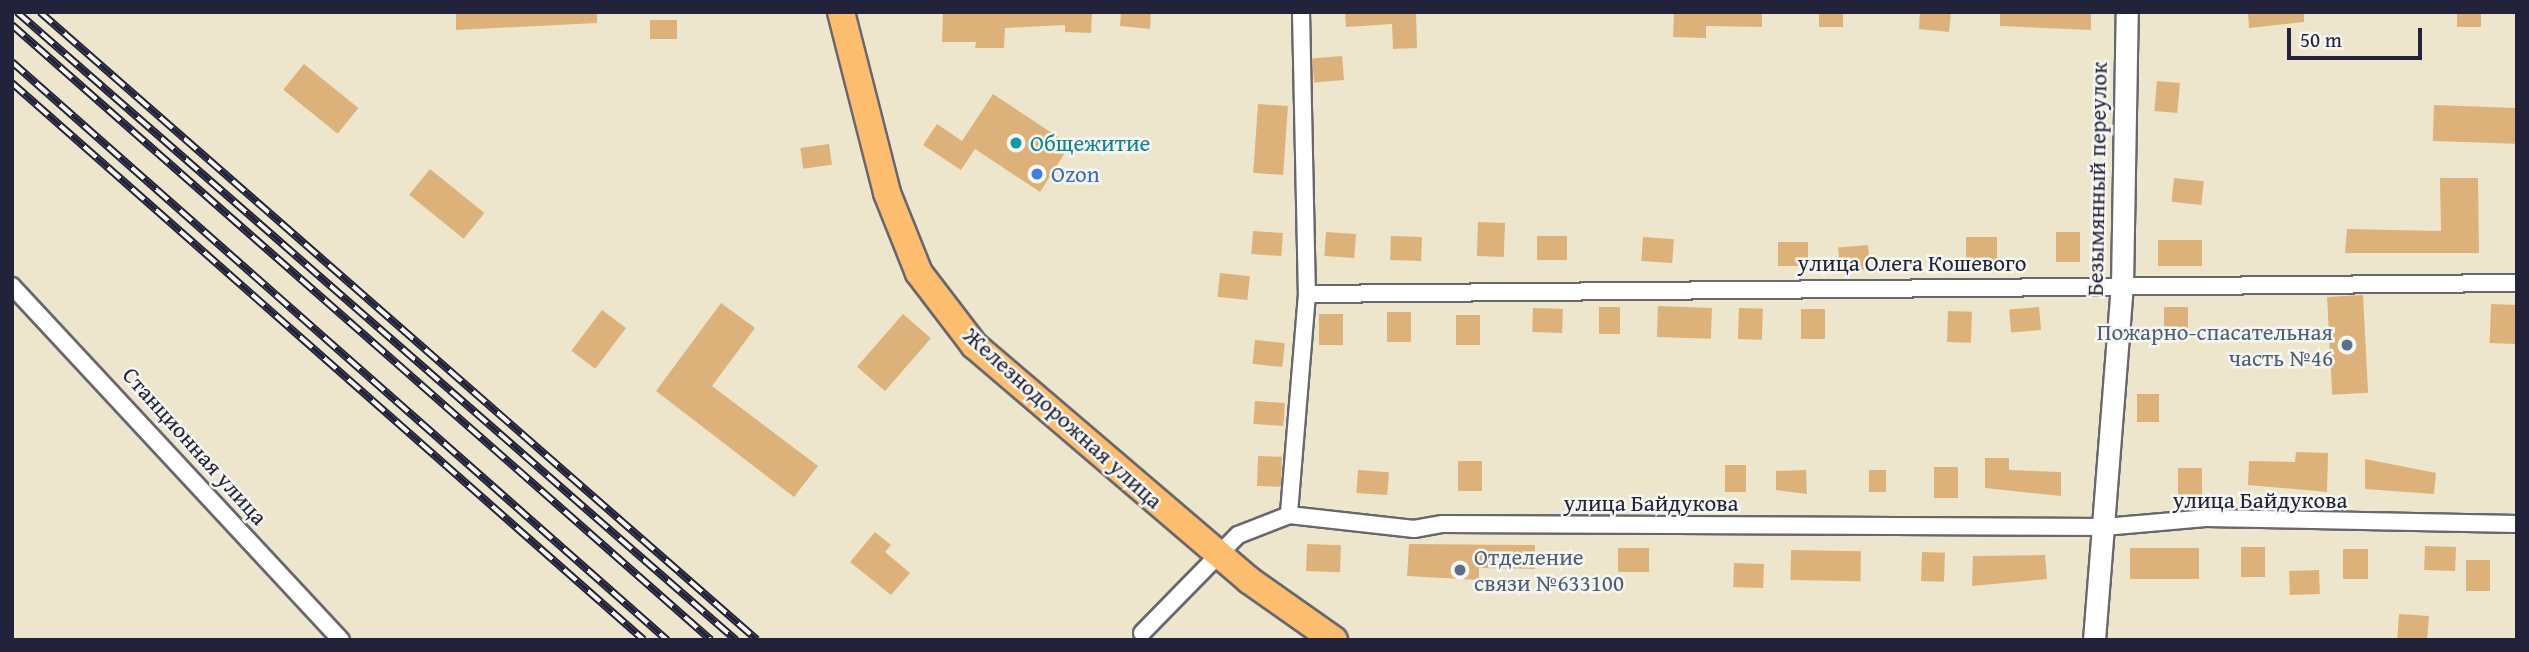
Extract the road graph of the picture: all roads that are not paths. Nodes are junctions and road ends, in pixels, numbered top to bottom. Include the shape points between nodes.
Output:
1 (841, 12) edge
2 (1301, 12) edge
3 (2127, 12) edge
4 (2517, 283) edge
5 (2122, 285) junction
6 (12, 286) edge
7 (1307, 294) junction
8 (1289, 515) junction
9 (2517, 524) edge
10 (2104, 527) junction
11 (1217, 552) junction
12 (1142, 633) dead end
13 (341, 640) edge
14 (1335, 640) edge
15 (2094, 640) edge

1 - 11 main road, Железнодорожная улица via 887,193 919,273 974,345
2 - 7 street
3 - 5 street, Безымянный переулок
4 - 5 street, улица Олега Кошевого
5 - 7 street, улица Олега Кошевого
5 - 10 street, Безымянный переулок
6 - 13 street, Станционная улица
7 - 8 street
8 - 10 street, улица Байдукова via 1414,529 1443,524
8 - 11 street via 1238,535
9 - 10 street, улица Байдукова via 2206,518
10 - 15 street, Безымянный переулок
11 - 12 street
11 - 14 main road, Железнодорожная улица

